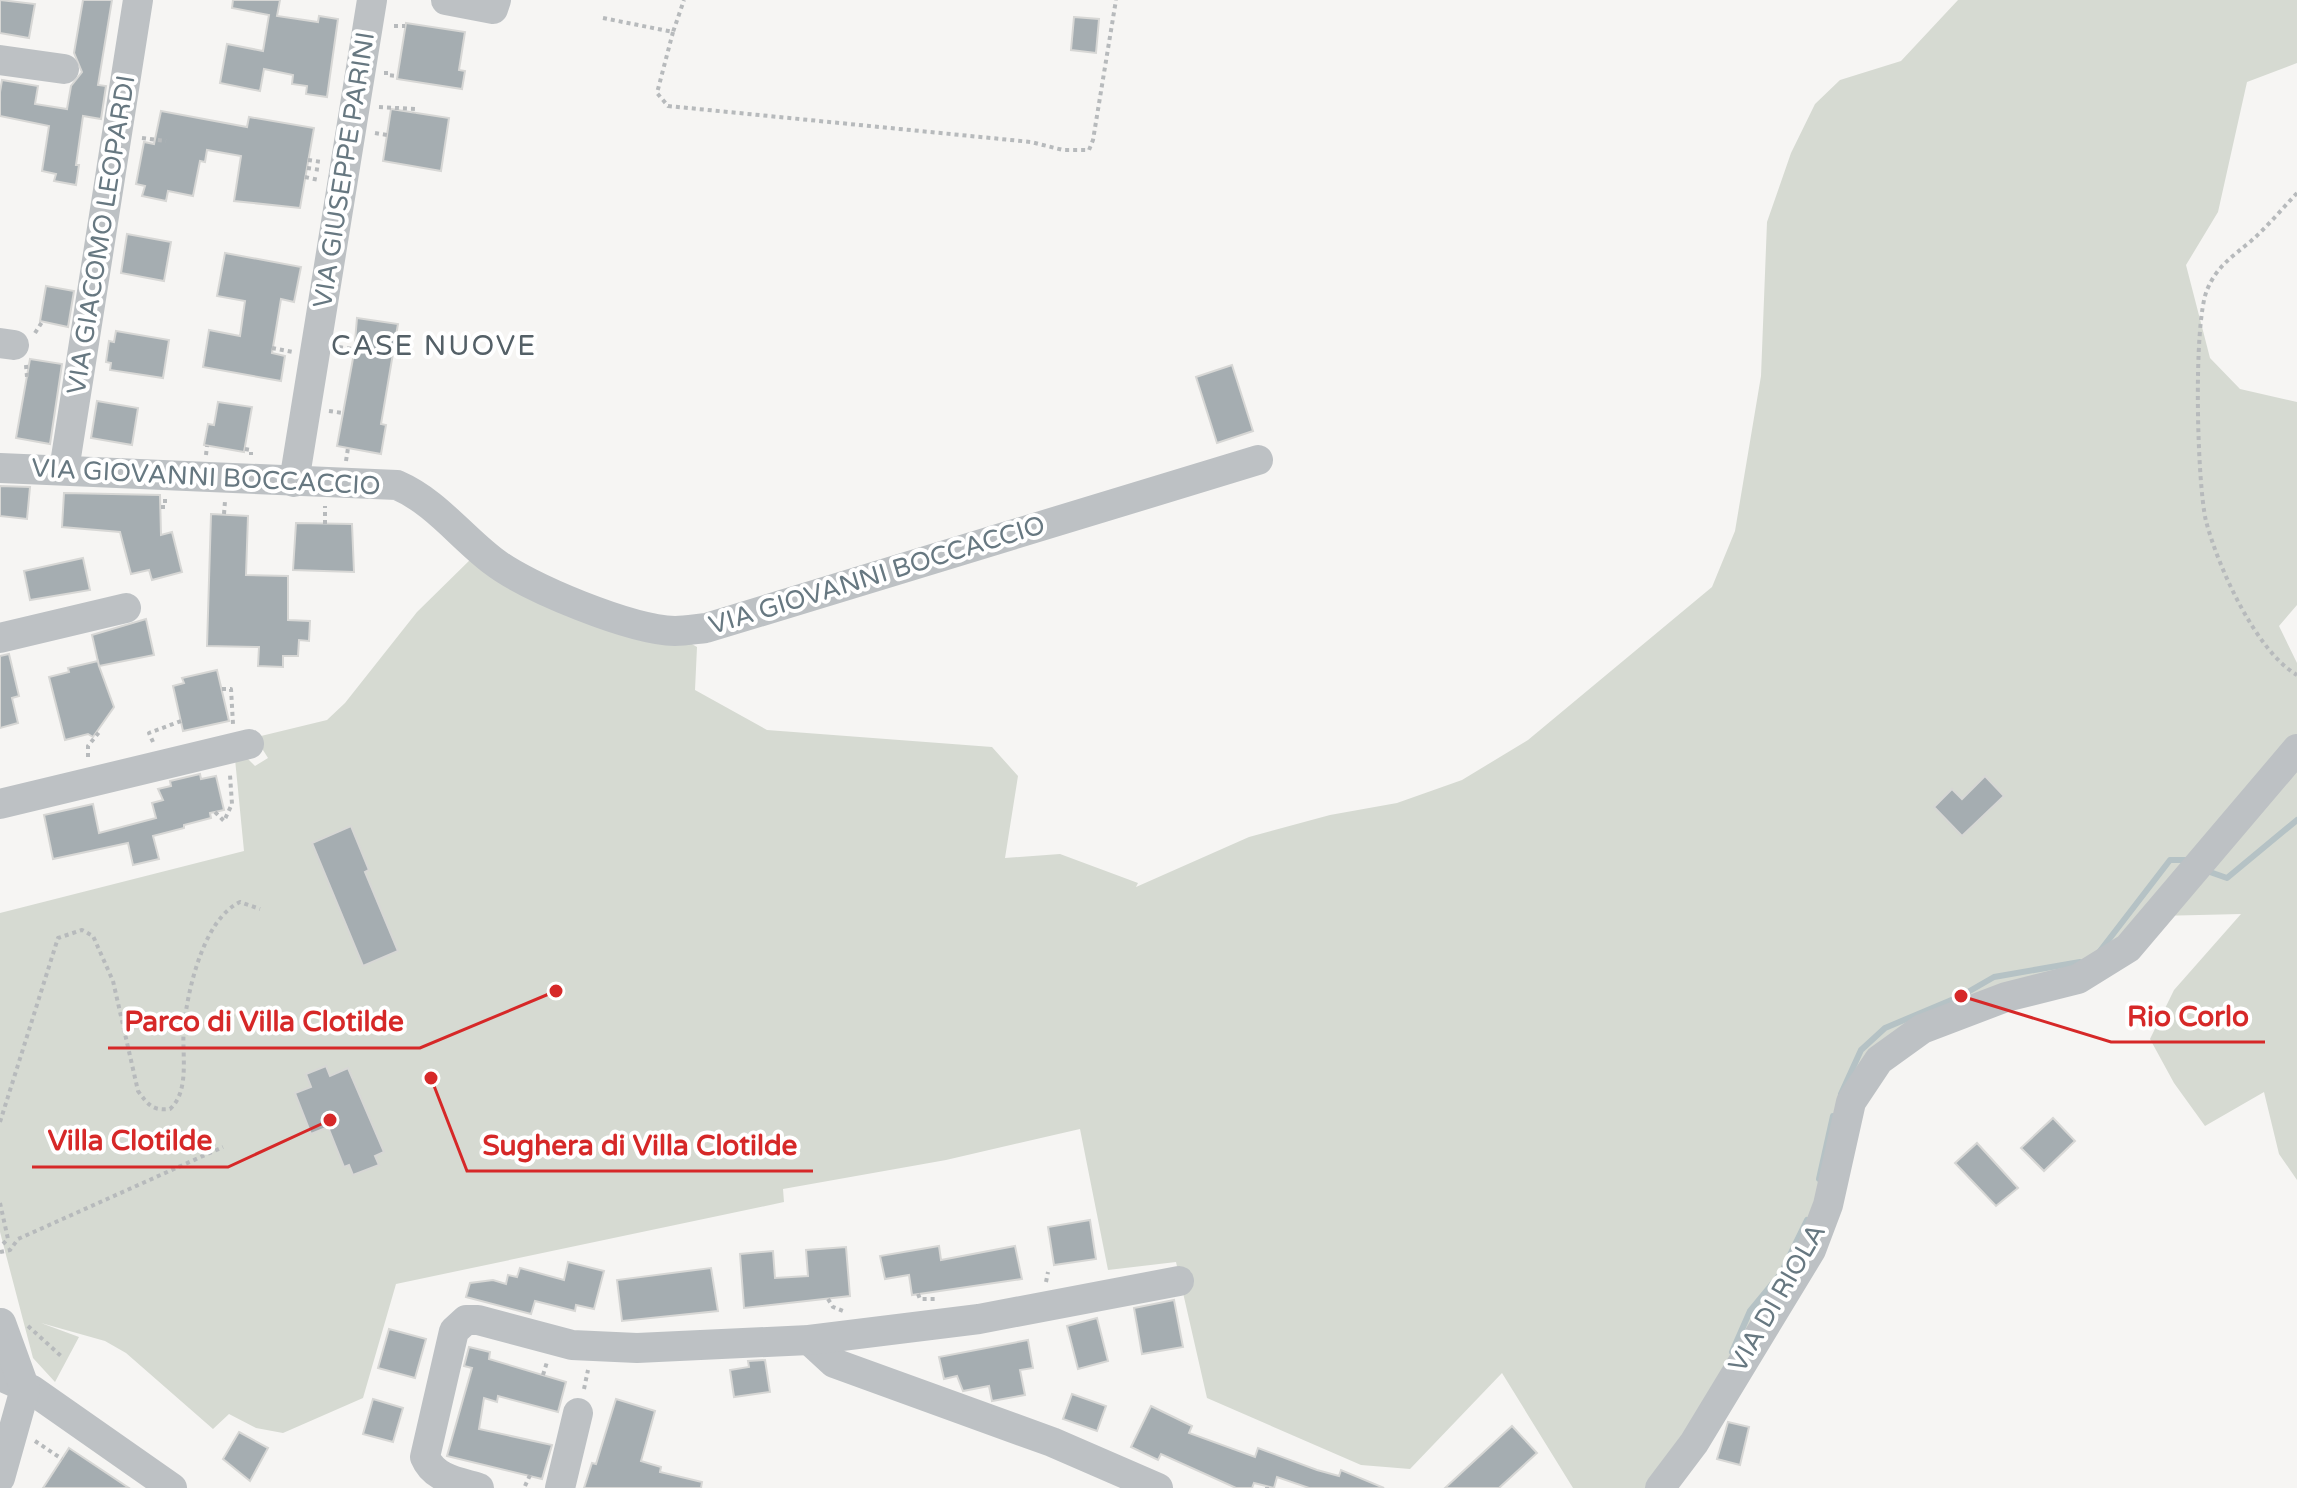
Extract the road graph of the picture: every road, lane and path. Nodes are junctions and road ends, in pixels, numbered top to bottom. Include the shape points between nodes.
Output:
1 (138, 0) edge
2 (372, 0) edge
3 (446, 0) edge
4 (684, 0) edge
5 (1116, 0) edge
6 (494, 4) edge
7 (603, 18) dead end
8 (673, 32) junction
9 (0, 60) edge
10 (64, 69) dead end
11 (366, 108) dead end
12 (414, 113) dead end
13 (166, 141) dead end
14 (140, 147) dead end
15 (308, 160) dead end
16 (324, 163) dead end
17 (307, 168) dead end
18 (323, 171) dead end
19 (305, 177) dead end
20 (322, 180) dead end
21 (2297, 193) edge
22 (272, 348) dead end
23 (303, 354) dead end
24 (1258, 460) dead end
25 (0, 468) edge
26 (64, 470) junction
27 (294, 482) junction
28 (126, 608) dead end
29 (0, 638) edge
30 (2297, 675) edge
31 (222, 689) dead end
32 (181, 721) dead end
33 (100, 731) dead end
34 (237, 746) junction
35 (2297, 749) edge
36 (152, 750) dead end
37 (87, 767) dead end
38 (0, 804) edge
39 (215, 812) dead end
40 (260, 909) dead end
41 (0, 1122) edge
42 (223, 1147) dead end
43 (0, 1203) edge
44 (3, 1244) dead end
45 (0, 1252) edge
46 (1179, 1281) dead end
47 (918, 1294) dead end
48 (936, 1296) dead end
49 (6, 1319) edge
50 (809, 1340) junction
51 (61, 1356) dead end
52 (591, 1360) dead end
53 (12, 1382) edge
54 (578, 1413) joint
55 (23, 1433) dead end
56 (62, 1459) dead end
57 (530, 1475) dead end
58 (0, 1478) edge
59 (525, 1486) dead end
60 (172, 1488) edge
61 (479, 1488) edge
62 (560, 1488) edge
63 (1158, 1488) edge
64 (1660, 1488) edge

1 - 26 street, VIA GIACOMO LEOPARDI
2 - 27 street, VIA GIUSEPPE PARINI
3 - 6 street
4 - 8 path
5 - 8 path via 1093,140 1089,150 1078,152 1031,142 668,106 657,93
7 - 8 path
9 - 10 street
11 - 12 path via 391,105 415,109
13 - 14 path via 142,137
15 - 16 path
17 - 18 path
19 - 20 path
21 - 30 path via 2251,241 2221,263 2205,292 2198,363 2209,529 2243,608 2278,664
22 - 23 path
24 - 27 street, VIA GIOVANNI BOCCACCIO via 706,628 675,631 555,595 509,572 441,513 397,485
25 - 26 street, VIA GIOVANNI BOCCACCIO
26 - 27 street, VIA GIOVANNI BOCCACCIO
28 - 29 street
31 - 34 path via 231,689
32 - 36 path via 149,733
33 - 37 path via 88,746
34 - 38 street
34 - 39 path via 232,804 224,821
35 - 64 street, VIA DI RIOLA via 2128,948 2078,979 2006,997 1922,1029 1879,1060 1851,1102 1828,1205 1811,1250 1694,1443
40 - 41 path via 240,902 226,909 212,927 184,1024 180,1090 170,1109 148,1105 138,1091 113,981 93,936 82,930 58,938
42 - 45 path via 18,1239 10,1250
43 - 44 path via 8,1239
46 - 50 street via 979,1319
47 - 48 path via 920,1299
49 - 51 path
49 - 53 street
50 - 61 street via 592,1346 466,1320 454,1331 425,1457 443,1477
50 - 63 street via 834,1363 1052,1442
52 - 54 path
53 - 58 street
53 - 60 street via 32,1390
54 - 62 street
55 - 56 path
57 - 59 path

